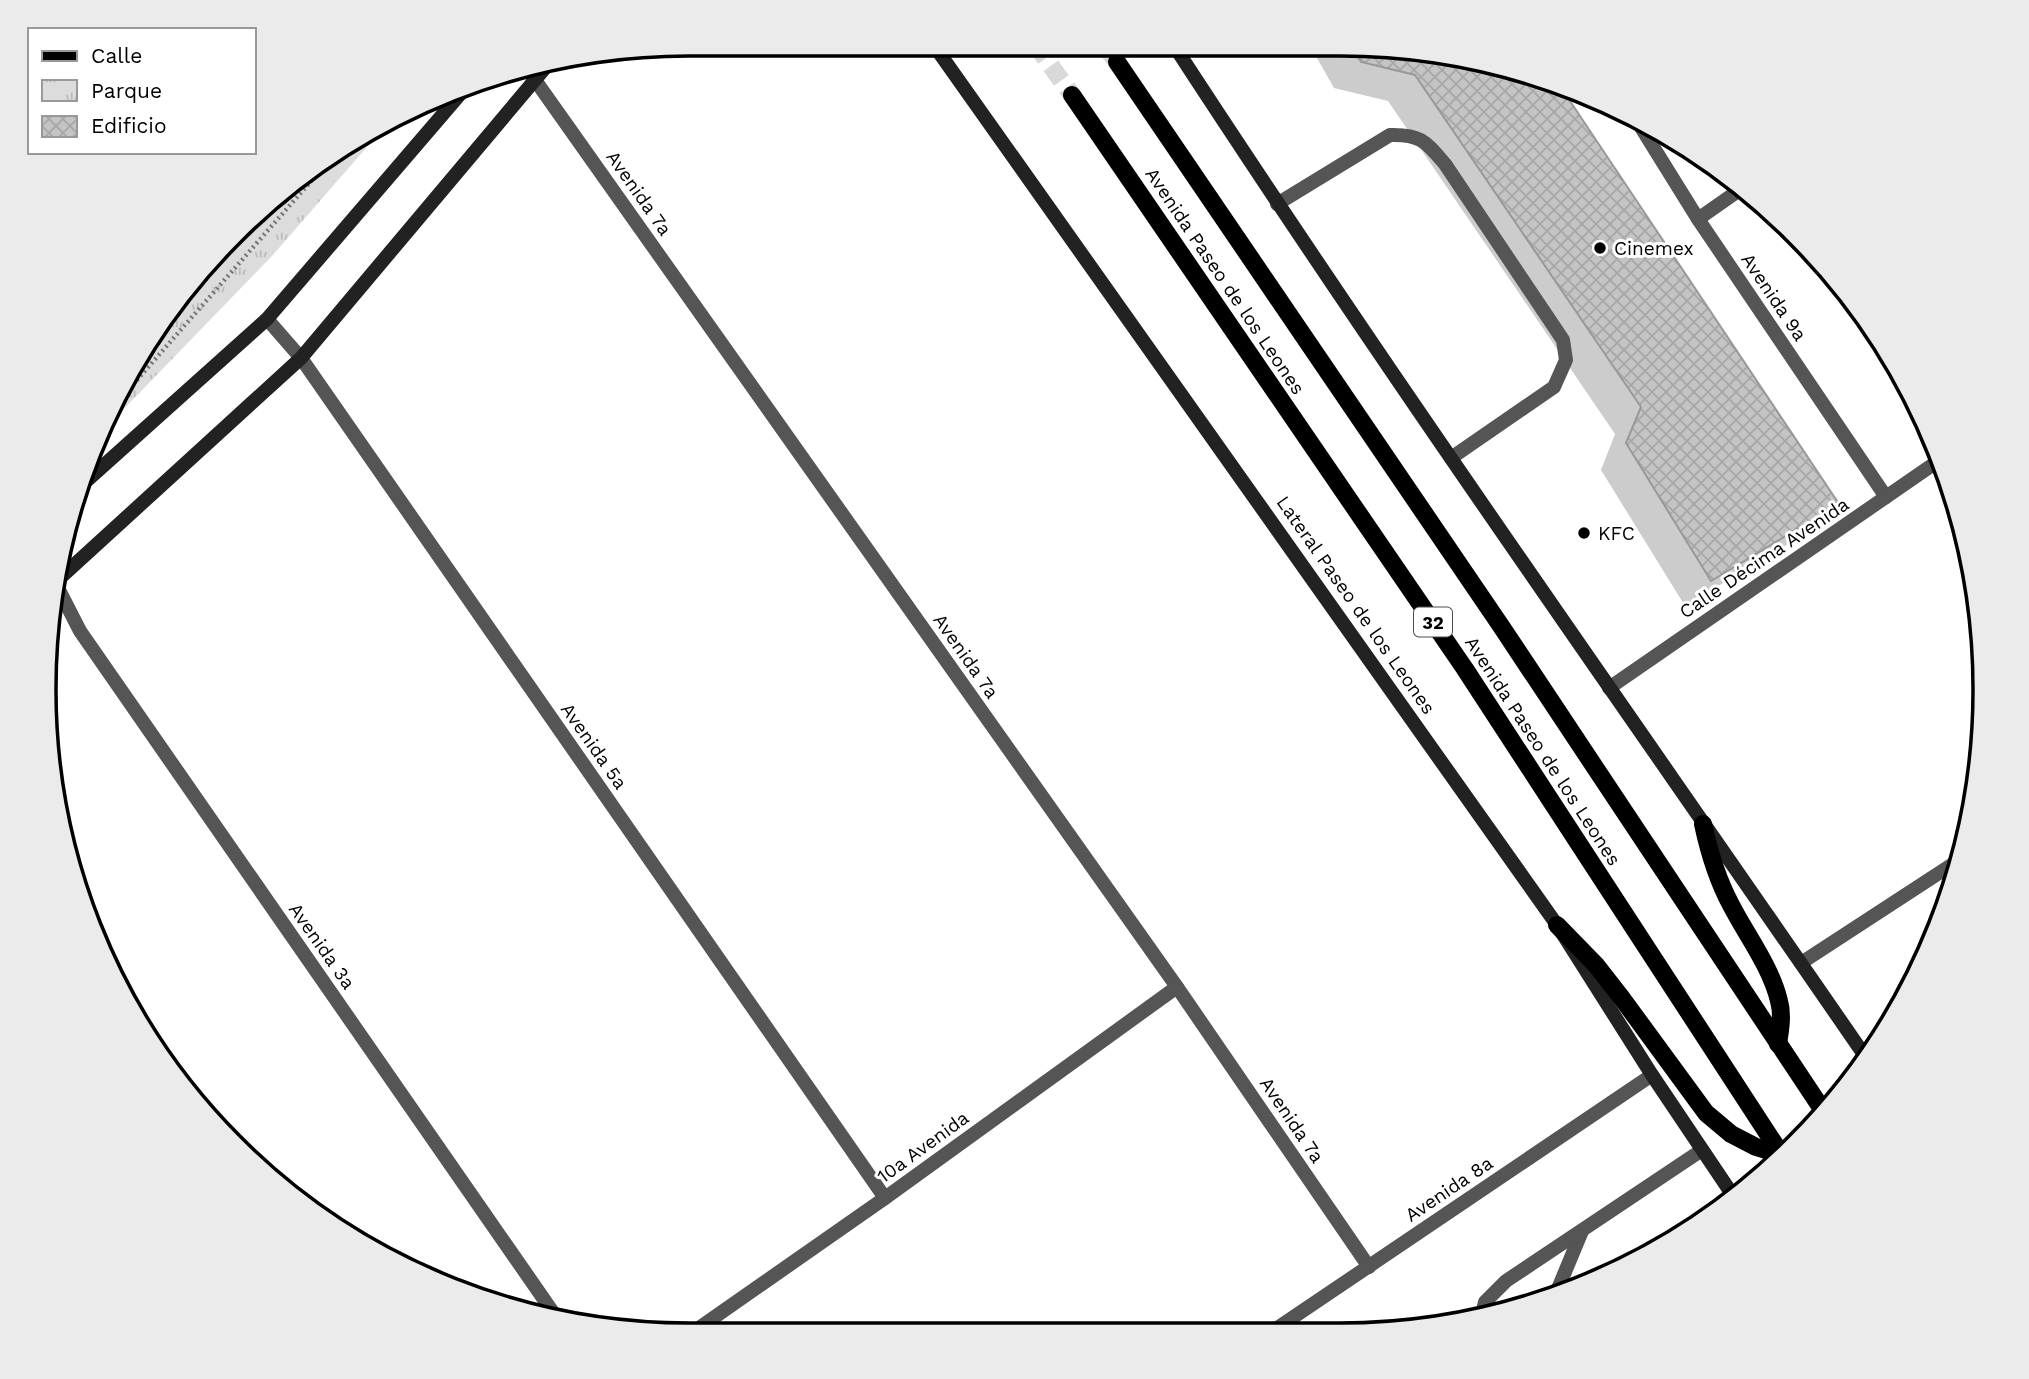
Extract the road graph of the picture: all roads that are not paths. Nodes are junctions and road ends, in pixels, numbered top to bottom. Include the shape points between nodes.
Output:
1 (943, 56) edge
2 (1181, 56) edge
3 (1116, 62) tunnel mouth
4 (533, 76) edge
5 (528, 77) edge
6 (1072, 95) tunnel mouth
7 (454, 102) edge
8 (1646, 136) edge
9 (1734, 194) edge
10 (1277, 204) junction
11 (1698, 219) junction
12 (267, 319) junction
13 (301, 358) junction
14 (1451, 458) junction
15 (1932, 465) edge
16 (94, 474) edge
17 (1886, 497) junction
18 (67, 571) edge
19 (62, 598) edge
20 (1609, 688) junction
21 (1703, 824) junction
22 (1946, 868) edge
23 (1558, 925) junction
24 (1801, 963) junction
25 (1177, 987) junction
26 (1778, 1044) junction
27 (1860, 1049) edge
28 (1651, 1075) junction
29 (1819, 1104) edge
30 (1776, 1147) edge
31 (1702, 1150) junction
32 (1771, 1152) edge
33 (1729, 1189) edge
34 (884, 1198) junction
35 (1583, 1229) junction
36 (1369, 1266) junction
37 (1561, 1282) edge
38 (1484, 1306) edge
39 (549, 1307) edge
40 (706, 1323) edge
41 (1285, 1323) edge

1 - 23 street, Lateral Paseo de los Leones
2 - 10 street
3 - 26 main road, Avenida Paseo de los Leones via 1501,625
4 - 25 street, Avenida 7a
5 - 13 street
6 - 30 main road, Avenida Paseo de los Leones / 32 via 1465,669
7 - 12 street
8 - 11 street, Avenida 9a
9 - 11 street
10 - 14 street
10 - 14 street via 1390,135 1408,134 1426,141 1445,164 1563,340 1566,360 1555,387
11 - 17 street, Avenida 9a
12 - 13 street, Avenida 5a
12 - 16 street
13 - 18 street
13 - 34 street, Avenida 5a
14 - 20 street
15 - 17 street, Calle Décima Avenida
17 - 20 street, Calle Décima Avenida
19 - 39 street, Avenida 3a via 80,631
20 - 21 street
21 - 24 street
21 - 26 main road via 1725,892 1779,1001
22 - 24 street
23 - 28 street, Lateral Paseo de los Leones
23 - 32 main road via 1622,997 1706,1113 1731,1134
24 - 27 street
25 - 34 street, 10a Avenida
25 - 36 street, Avenida 7a
26 - 29 main road, Avenida Paseo de los Leones
28 - 31 street, Lateral Paseo de los Leones
28 - 36 street, Avenida 8a
31 - 33 street, Lateral Paseo de los Leones
31 - 35 street
34 - 40 street, 10a Avenida
35 - 37 street
35 - 38 street via 1506,1280
36 - 41 street, Avenida 8a

